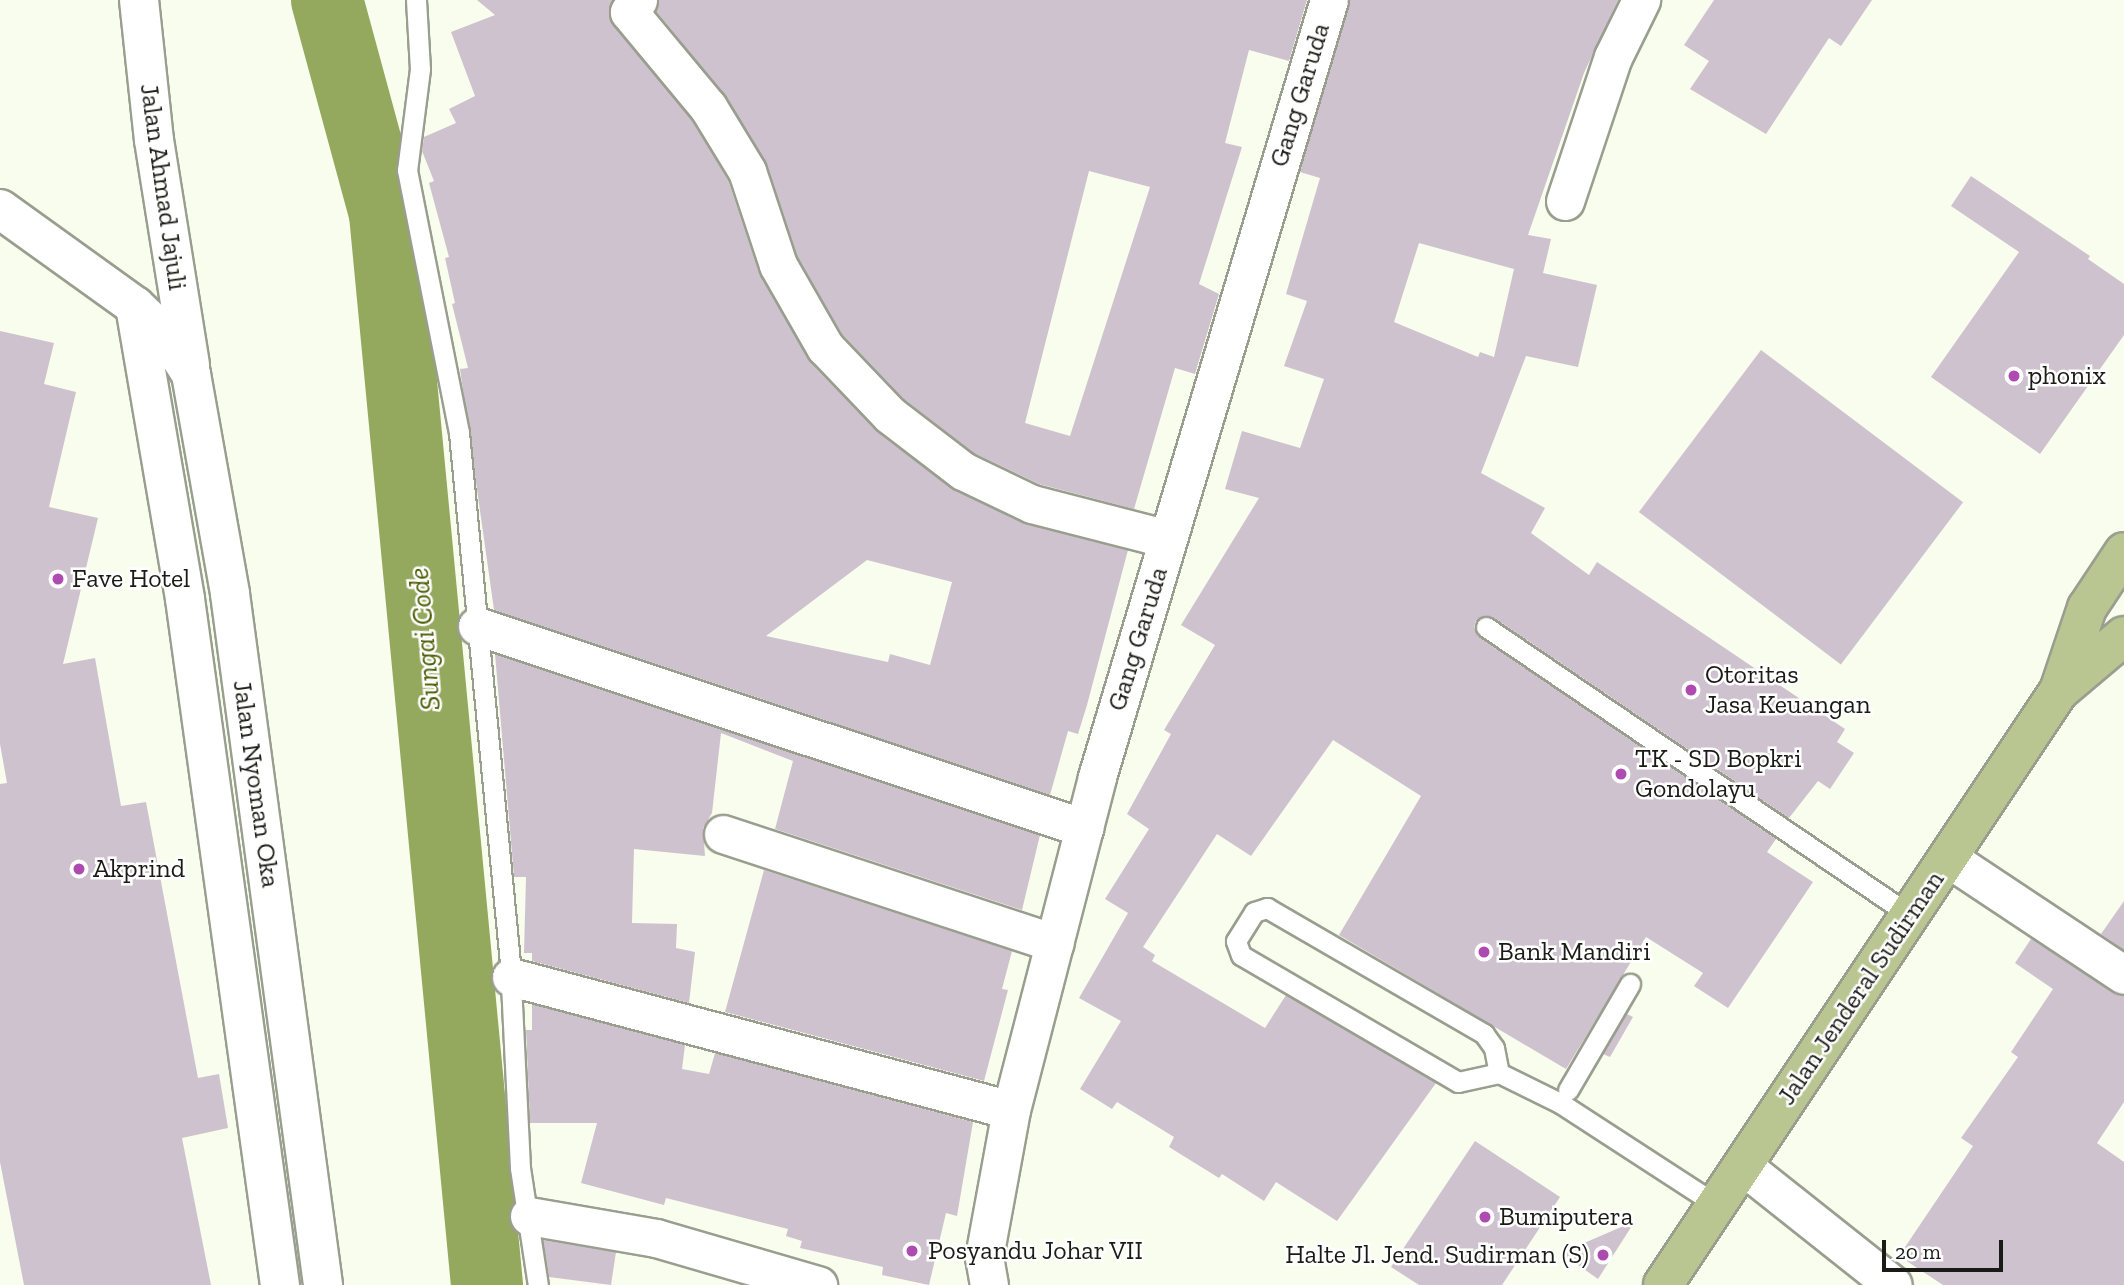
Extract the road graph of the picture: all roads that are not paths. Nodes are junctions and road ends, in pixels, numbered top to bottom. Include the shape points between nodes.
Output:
1 (139, 0) edge
2 (416, 0) edge
3 (638, 0) edge
4 (1329, 0) edge
5 (1641, 0) edge
6 (1565, 201) dead end
7 (0, 209) edge
8 (135, 306) junction
9 (191, 374) junction
10 (1168, 539) junction
11 (2124, 552) edge
12 (230, 594) junction
13 (185, 599) junction
14 (477, 626) junction
15 (1486, 627) dead end
16 (2124, 636) edge
17 (2059, 691) junction
18 (251, 751) junction
19 (208, 757) junction
20 (1084, 828) junction
21 (723, 834) dead end
22 (1948, 858) junction
23 (1910, 915) junction
24 (1055, 943) junction
25 (2124, 975) edge
26 (511, 977) junction
27 (1630, 984) dead end
28 (288, 1010) junction
29 (245, 1014) junction
30 (1499, 1073) junction
31 (1568, 1090) dead end
32 (301, 1103) junction
33 (258, 1107) junction
34 (1011, 1110) junction
35 (1743, 1166) junction
36 (1717, 1205) junction
37 (529, 1216) junction
38 (280, 1285) edge
39 (324, 1285) edge
40 (538, 1285) edge
41 (818, 1285) edge
42 (989, 1285) edge
43 (1663, 1285) edge
44 (1893, 1285) edge

1 - 9 street, Jalan Ahmad Jajuli via 154,139
2 - 14 lane via 420,69 407,170 459,433
3 - 10 street via 629,12 708,107 747,171 779,265 825,347 890,415 963,471 1032,505
4 - 10 street, Gang Garuda
5 - 6 street via 1613,57
7 - 8 street, Jalan Nyoman Oka
8 - 9 street, Jalan Nyoman Oka via 168,338
8 - 13 street, Jalan Nyoman Oka
9 - 12 street, Jalan Nyoman Oka
10 - 20 street, Gang Garuda
11 - 17 main road, Jalan Jenderal Sudirman via 2087,608
12 - 13 street
12 - 18 street, Jalan Nyoman Oka
13 - 19 street, Jalan Nyoman Oka
14 - 20 street
14 - 26 lane
15 - 23 lane
16 - 17 main road, Jalan Jenderal Sudirman
17 - 22 main road, Jalan Jenderal Sudirman
18 - 19 street
18 - 28 street, Jalan Nyoman Oka
19 - 29 street, Jalan Nyoman Oka
20 - 24 street, Gang Garuda
21 - 24 street
22 - 23 main road, Jalan Jenderal Sudirman
22 - 25 street
23 - 35 main road, Jalan Jenderal Sudirman
24 - 34 street, Gang Garuda
26 - 34 street
26 - 37 lane via 520,1168
27 - 31 lane
28 - 29 street
28 - 32 street, Jalan Nyoman Oka
29 - 33 street, Jalan Nyoman Oka
30 - 30 lane via 1494,1048 1484,1034 1267,908 1254,912 1236,941 1241,955 1458,1082
30 - 36 lane via 1560,1103
32 - 33 street
32 - 39 street, Jalan Nyoman Oka
33 - 38 street, Jalan Nyoman Oka
34 - 42 street, Gang Garuda via 984,1257
35 - 36 main road, Jalan Jenderal Sudirman
35 - 44 street
36 - 43 main road, Jalan Jenderal Sudirman
37 - 40 lane
37 - 41 street via 656,1238

